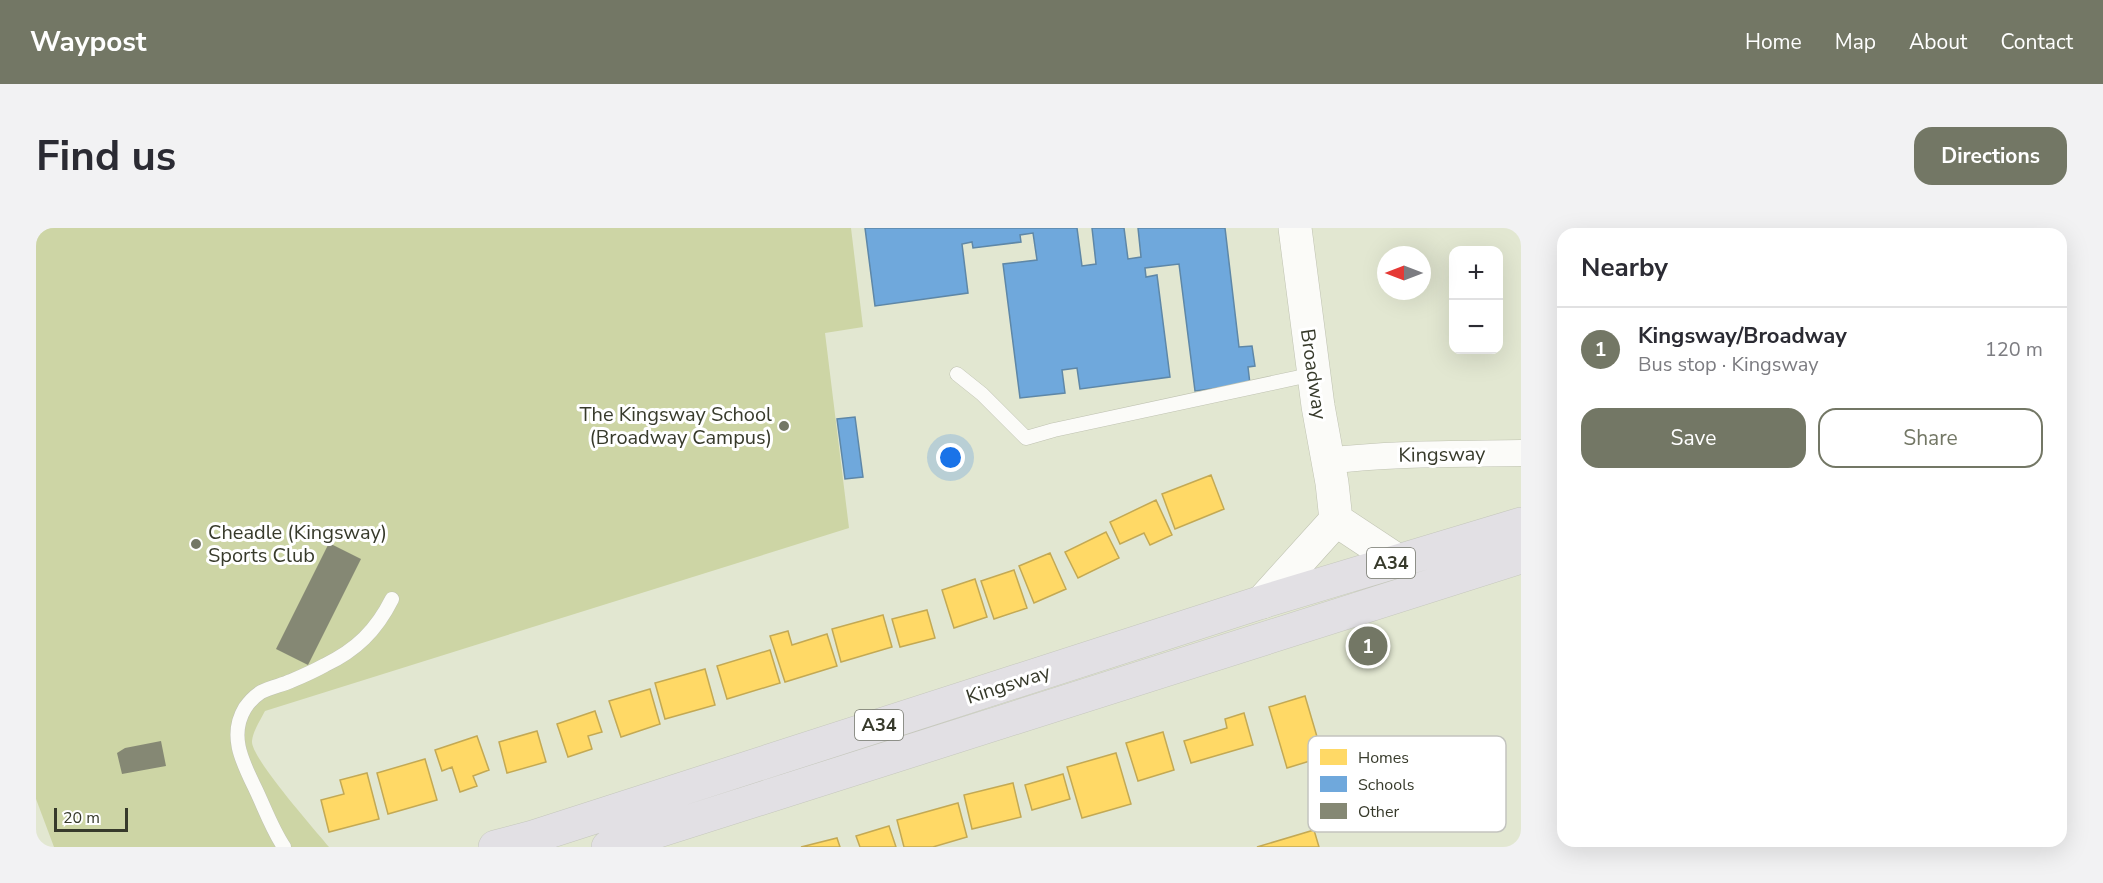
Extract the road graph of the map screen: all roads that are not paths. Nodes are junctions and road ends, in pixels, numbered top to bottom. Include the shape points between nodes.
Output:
1 (1295, 228) edge
2 (957, 374) dead end
3 (1314, 374) junction
4 (1521, 453) edge
5 (1327, 461) junction
6 (1336, 520) junction
7 (1521, 524) edge
8 (1521, 557) edge
9 (1398, 561) junction
10 (392, 599) dead end
11 (1262, 602) junction
12 (284, 847) edge
13 (495, 847) edge
14 (608, 847) edge

1 - 3 street, Broadway
2 - 3 lane via 1026,438
3 - 5 street, Broadway
4 - 5 street, Kingsway via 1419,454
5 - 6 street, Broadway
6 - 9 street
6 - 11 street
7 - 9 highway, Kingsway / A34
8 - 14 highway, Kingsway / A34
9 - 11 highway, Kingsway / A34
10 - 12 lane via 381,621 354,647 326,665 260,693 250,701 238,722 239,754
11 - 13 highway, Kingsway / A34

